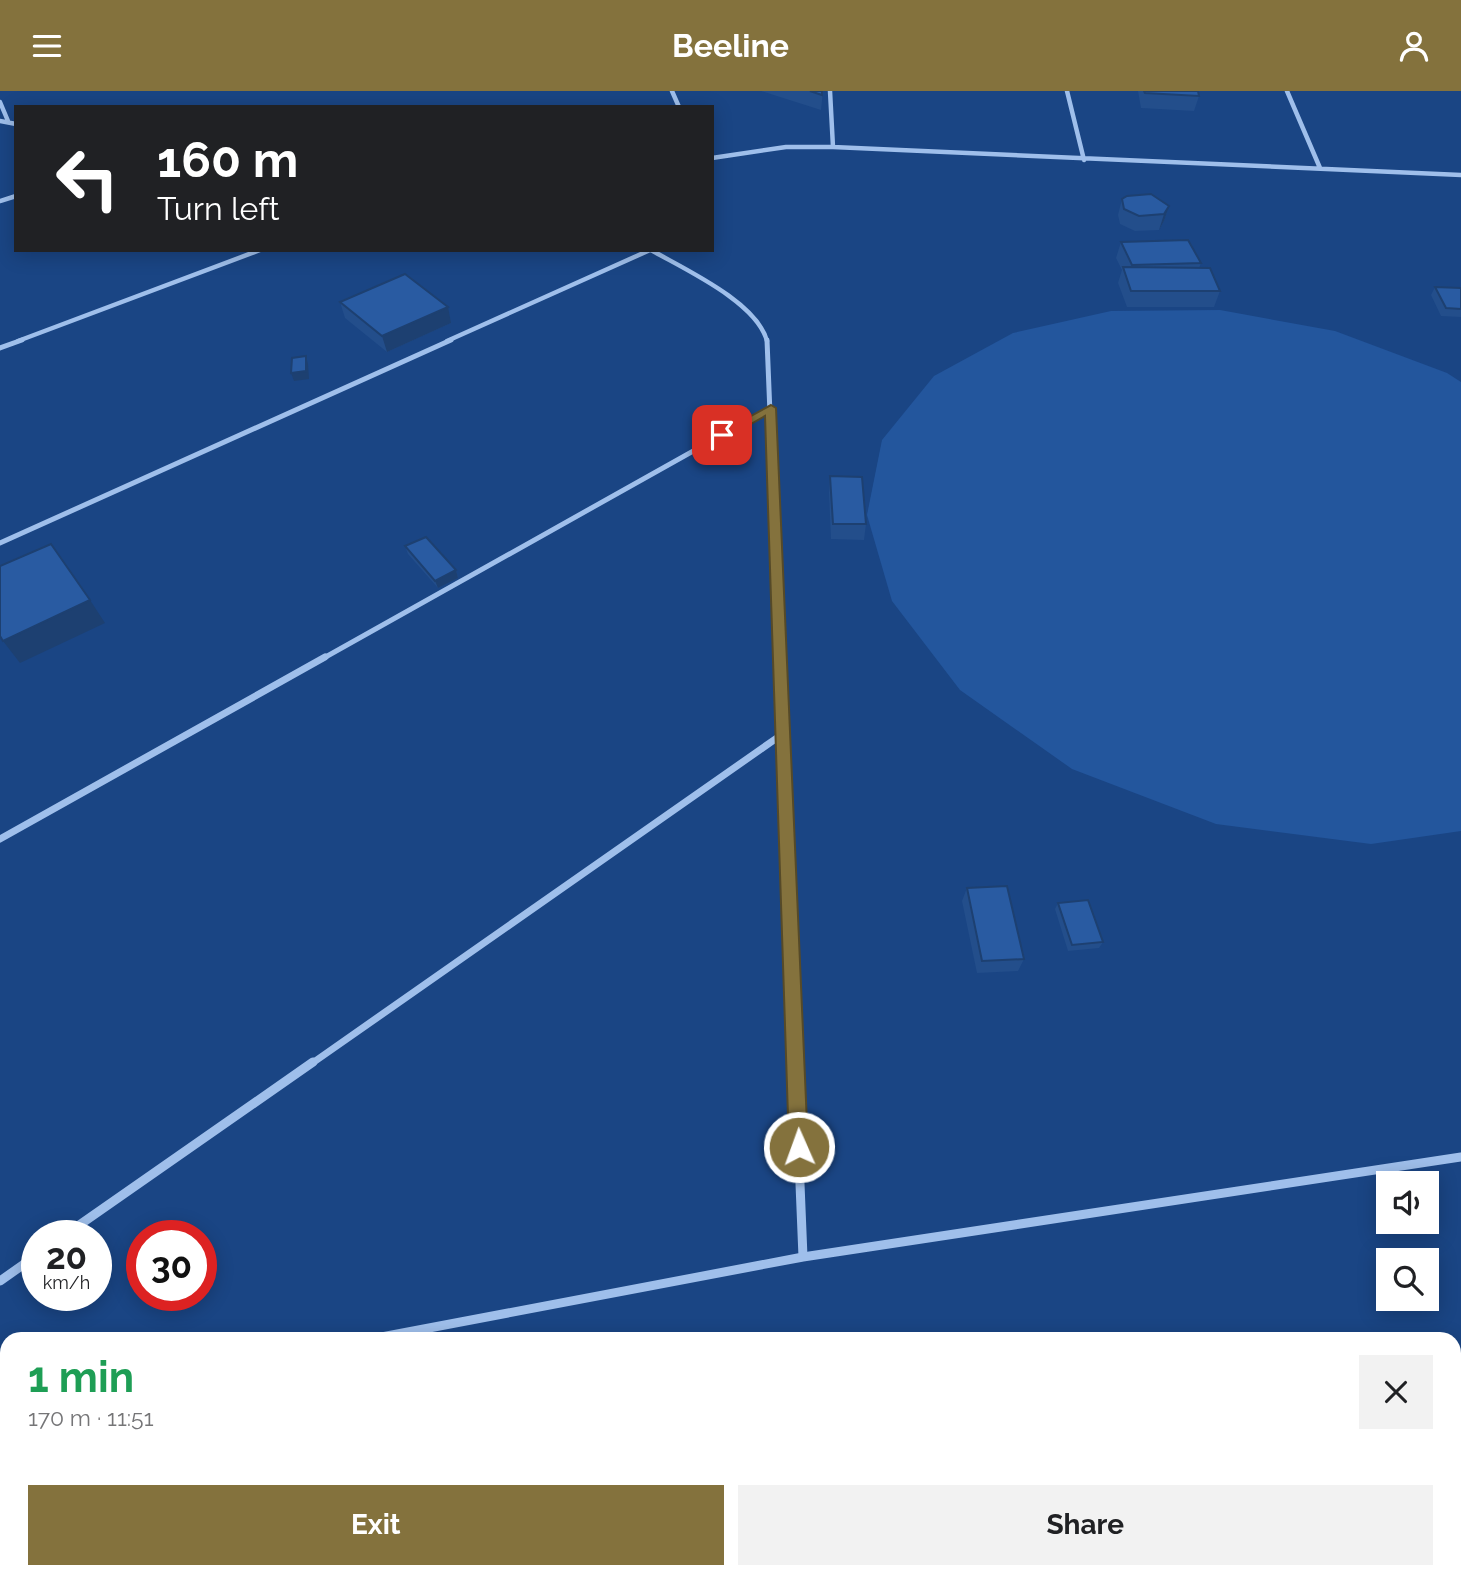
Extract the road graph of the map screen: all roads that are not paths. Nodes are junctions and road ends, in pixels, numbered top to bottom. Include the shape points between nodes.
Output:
1 (830, 91) edge
2 (1067, 91) edge
3 (1286, 91) edge
4 (0, 101) edge
5 (0, 121) edge
6 (8, 121) junction
7 (14, 123) edge
8 (833, 147) junction
9 (714, 158) edge
10 (1084, 160) junction
11 (1320, 168) junction
12 (1461, 175) edge
13 (255, 252) edge
14 (647, 252) edge
15 (654, 252) edge
16 (0, 348) edge
17 (771, 408) junction
18 (0, 543) edge
19 (784, 733) junction
20 (0, 838) edge
21 (1461, 1157) edge
22 (86, 1220) edge
23 (803, 1257) junction
24 (21, 1266) edge
25 (0, 1281) edge
26 (408, 1332) edge

1 - 8 street
2 - 10 street
3 - 11 street
4 - 6 street
5 - 6 street
6 - 7 street
8 - 9 street via 786,147
8 - 10 street
10 - 11 street
11 - 12 street
13 - 16 street
14 - 18 street
15 - 17 street via 760,322 767,338
17 - 19 street
17 - 20 street
19 - 22 street
19 - 23 street
21 - 23 street
23 - 26 street
24 - 25 street

